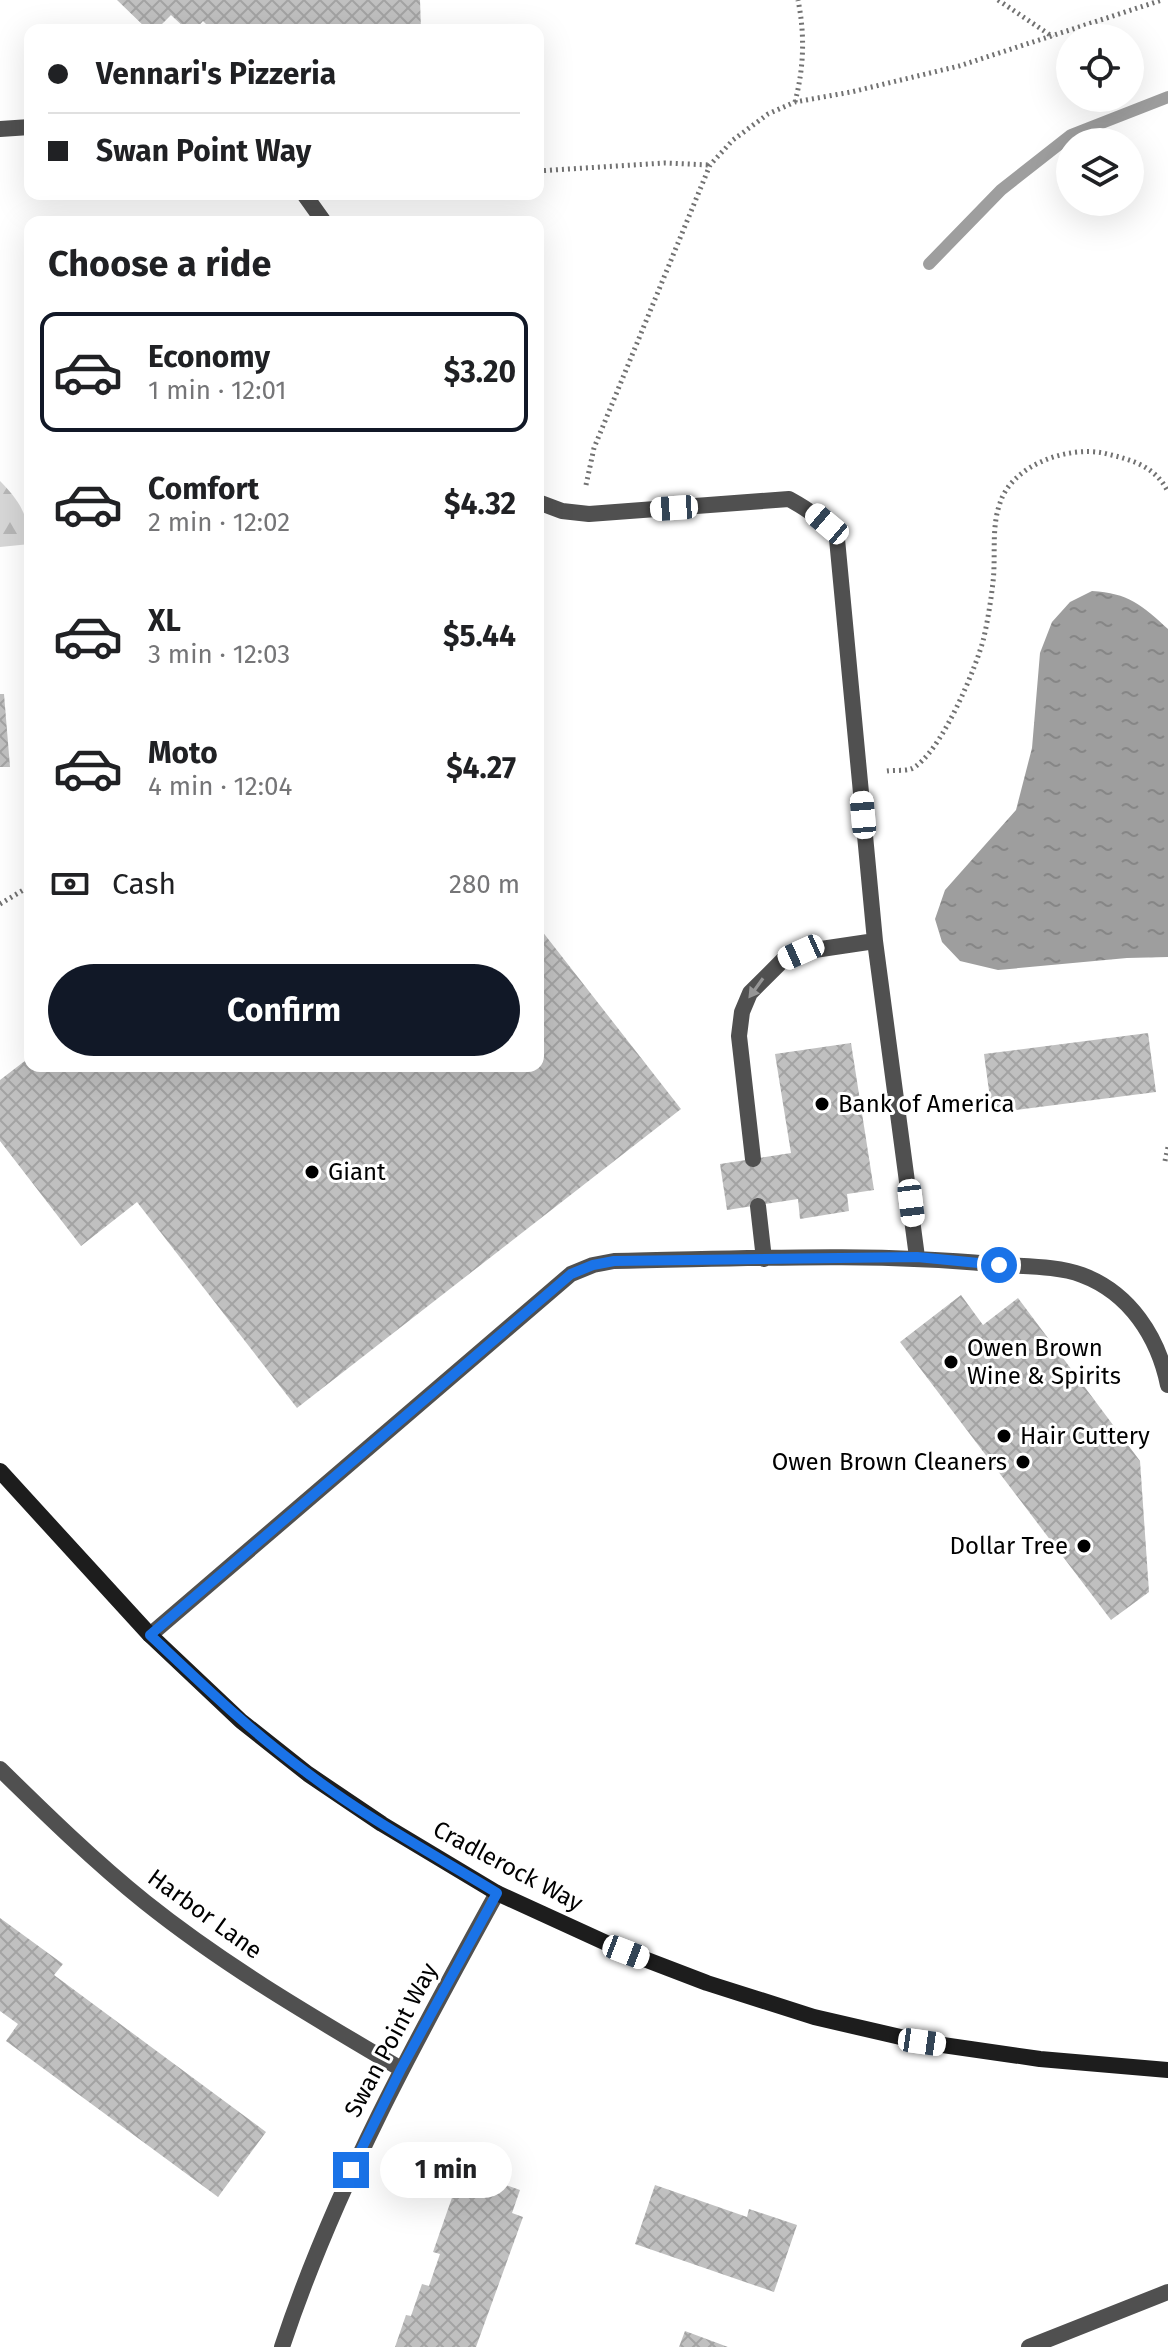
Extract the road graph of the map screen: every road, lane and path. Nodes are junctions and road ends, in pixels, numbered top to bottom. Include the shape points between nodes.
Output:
1 (798, 0) edge
2 (998, 0) edge
3 (1162, 0) edge
4 (1053, 37) junction
5 (795, 102) junction
6 (24, 127) edge
7 (0, 129) edge
8 (710, 165) junction
9 (544, 171) edge
10 (1168, 492) edge
11 (544, 504) edge
12 (589, 514) junction
13 (886, 771) dead end
14 (24, 890) edge
15 (0, 904) edge
16 (875, 941) junction
17 (1168, 1147) edge
18 (753, 1159) dead end
19 (1165, 1161) dead end
20 (758, 1206) dead end
21 (917, 1257) junction
22 (764, 1259) junction
23 (1168, 1385) edge
24 (0, 1471) edge
25 (150, 1635) junction
26 (0, 1769) edge
27 (497, 1893) junction
28 (401, 2069) junction
29 (1168, 2070) edge
30 (1168, 2292) edge
31 (282, 2347) edge
32 (1029, 2347) edge

1 - 5 path via 803,71
2 - 4 path
3 - 4 path
4 - 5 path via 959,66
5 - 8 path via 768,114
6 - 7 street
8 - 9 path
8 - 12 path via 594,448 586,480
10 - 13 path via 1151,470 1097,452 1067,453 1018,477 1000,501 984,639 947,728 911,769
11 - 12 street
12 - 16 street via 789,499 827,524 837,539
14 - 15 path
16 -> 18 street via 801,952 783,960 750,993 739,1036
16 - 21 street
17 - 19 path
20 - 22 street
21 - 22 street
21 - 23 street via 1081,1275 1132,1309 1150,1333
22 - 25 street via 614,1261 571,1274
24 - 25 street, Cradlerock Way
25 - 27 street, Cradlerock Way via 241,1721 308,1774
26 - 28 street, Harbor Lane via 145,1902 277,1996
27 - 28 street, Swan Point Way
27 - 29 street, Cradlerock Way via 626,1952 814,2017 922,2042
28 - 31 street, Swan Point Way via 329,2219
30 - 32 street

